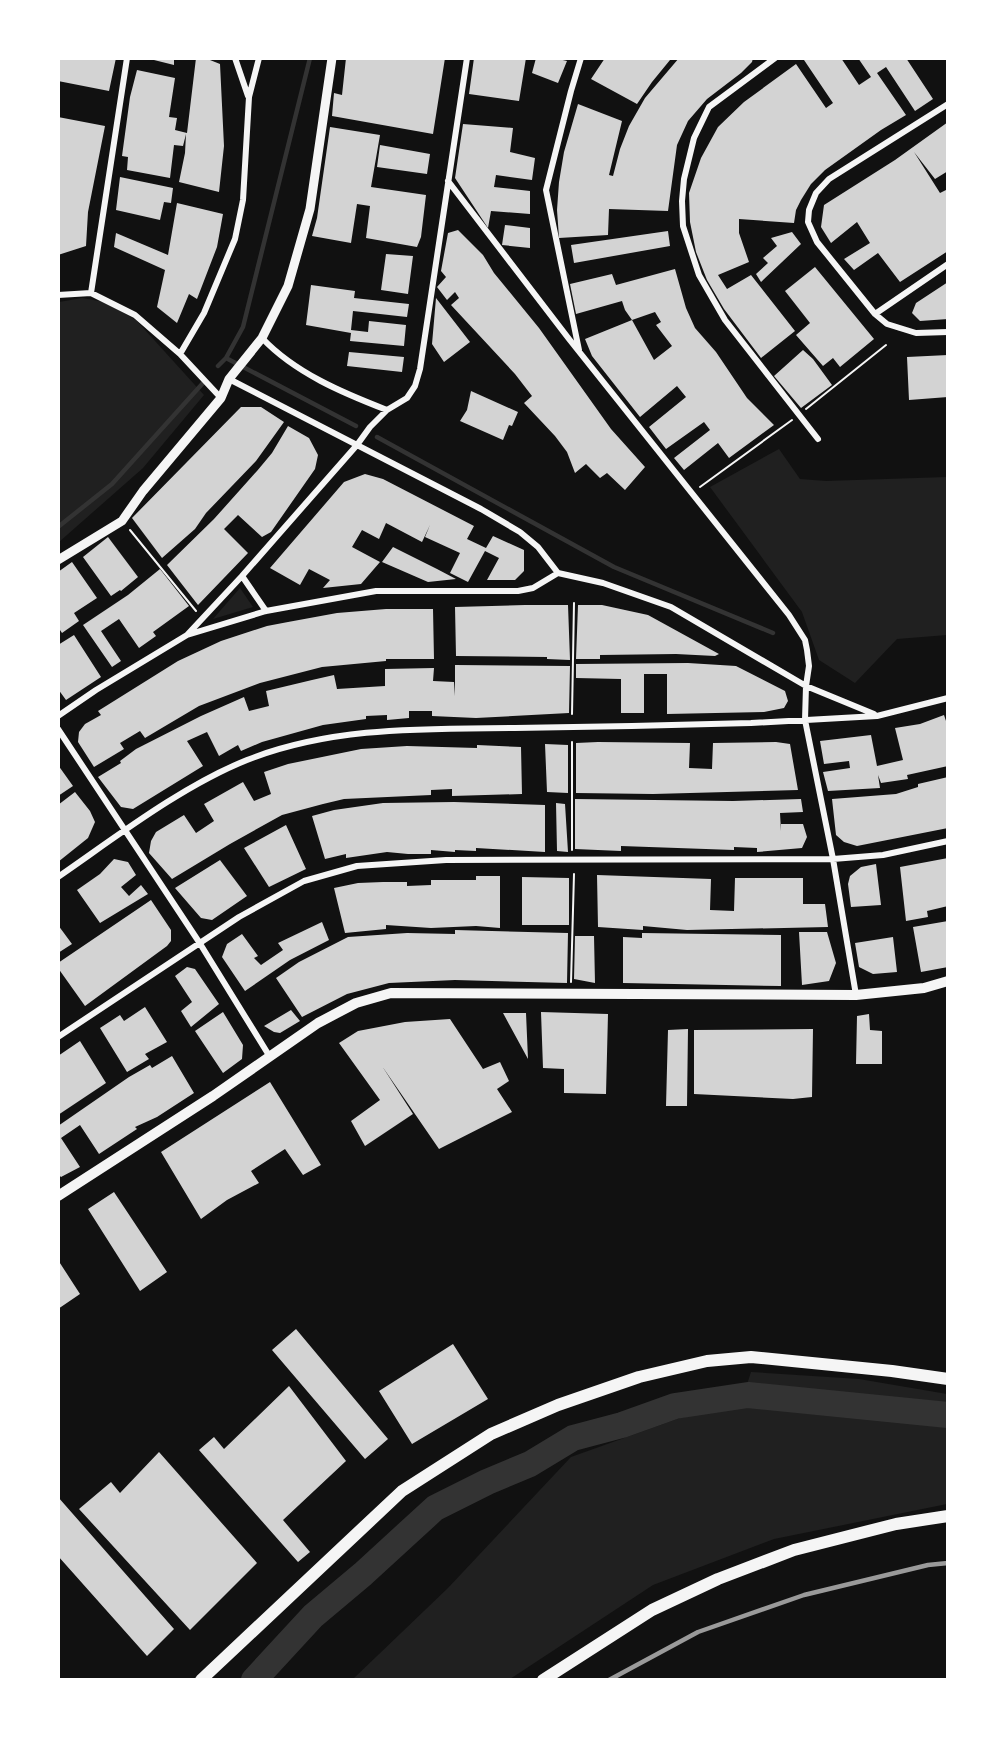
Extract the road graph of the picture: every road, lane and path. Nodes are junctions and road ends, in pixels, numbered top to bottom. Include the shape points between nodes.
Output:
1 (127, 58) edge
2 (235, 58) edge
3 (258, 58) edge
4 (332, 58) edge
5 (466, 58) edge
6 (581, 58) edge
7 (775, 58) edge
8 (249, 97) junction
9 (948, 104) edge
10 (448, 181) junction
11 (948, 264) edge
12 (91, 293) junction
13 (58, 295) edge
14 (875, 314) junction
15 (948, 332) edge
16 (262, 338) junction
17 (886, 345) dead end
18 (579, 351) junction
19 (180, 354) junction
20 (229, 379) junction
21 (221, 398) junction
22 (387, 410) junction
23 (799, 415) junction
24 (818, 439) dead end
25 (357, 446) junction
26 (692, 492) junction
27 (122, 520) junction
28 (58, 561) edge
29 (558, 573) junction
30 (242, 576) junction
31 (574, 603) dead end
32 (266, 611) junction
33 (202, 619) junction
34 (187, 635) junction
35 (806, 686) junction
36 (948, 698) edge
37 (572, 714) dead end
38 (58, 716) edge
39 (877, 716) junction
40 (805, 720) junction
41 (58, 729) edge
42 (572, 742) dead end
43 (125, 830) junction
44 (948, 841) edge
45 (572, 851) dead end
46 (833, 859) junction
47 (574, 874) dead end
48 (58, 877) edge
49 (199, 942) junction
50 (948, 981) edge
51 (571, 983) dead end
52 (856, 995) junction
53 (58, 1037) edge
54 (270, 1057) junction
55 (58, 1196) edge
56 (948, 1379) edge
57 (948, 1516) edge
58 (201, 1680) edge
59 (543, 1680) edge

1 - 12 street
2 - 8 street
3 - 8 street
4 - 16 street via 310,209 288,286
5 - 10 street
6 - 18 street via 546,190
7 - 23 street via 709,107 694,138 684,179 682,226 699,275 725,320
8 - 19 street via 243,200 235,239 204,313
9 - 14 street via 830,179 816,193 809,210 808,222 817,242
10 - 18 street
10 - 22 street via 428,330 416,386 407,398
11 - 14 street
12 - 13 street
12 - 19 street via 135,315
14 - 15 street via 887,324 916,333
16 - 20 street
16 - 22 street via 306,372
17 - 23 path
18 - 26 street
19 - 21 street
20 - 21 street
20 - 25 street
21 - 27 street
22 - 25 street
23 - 24 street
23 - 26 path
25 - 29 street via 520,532 538,547
25 - 30 street
26 - 35 street via 805,640 809,666
27 - 28 street
27 - 33 path
29 - 32 street via 533,588 518,591 376,591
29 - 35 street via 603,583 671,607
30 - 32 street
30 - 33 street
31 - 37 path
32 - 34 street
33 - 34 street
34 - 38 street
35 - 39 street
35 - 40 street
36 - 39 street
39 - 40 street
40 - 43 street via 387,730 316,738 248,760 206,780
40 - 46 street
41 - 43 street
42 - 45 path
43 - 48 street
43 - 49 street
44 - 46 street via 883,855
46 - 49 street via 446,860 357,866 304,881
46 - 52 street
47 - 51 path
49 - 53 street
49 - 54 street
50 - 52 main road via 924,988
52 - 54 main road via 391,993 356,1003 318,1023
54 - 55 main road
56 - 58 main road via 751,1357 707,1361 639,1377 558,1405 491,1434 402,1491
57 - 59 main road via 896,1524 794,1550 718,1579 652,1610

